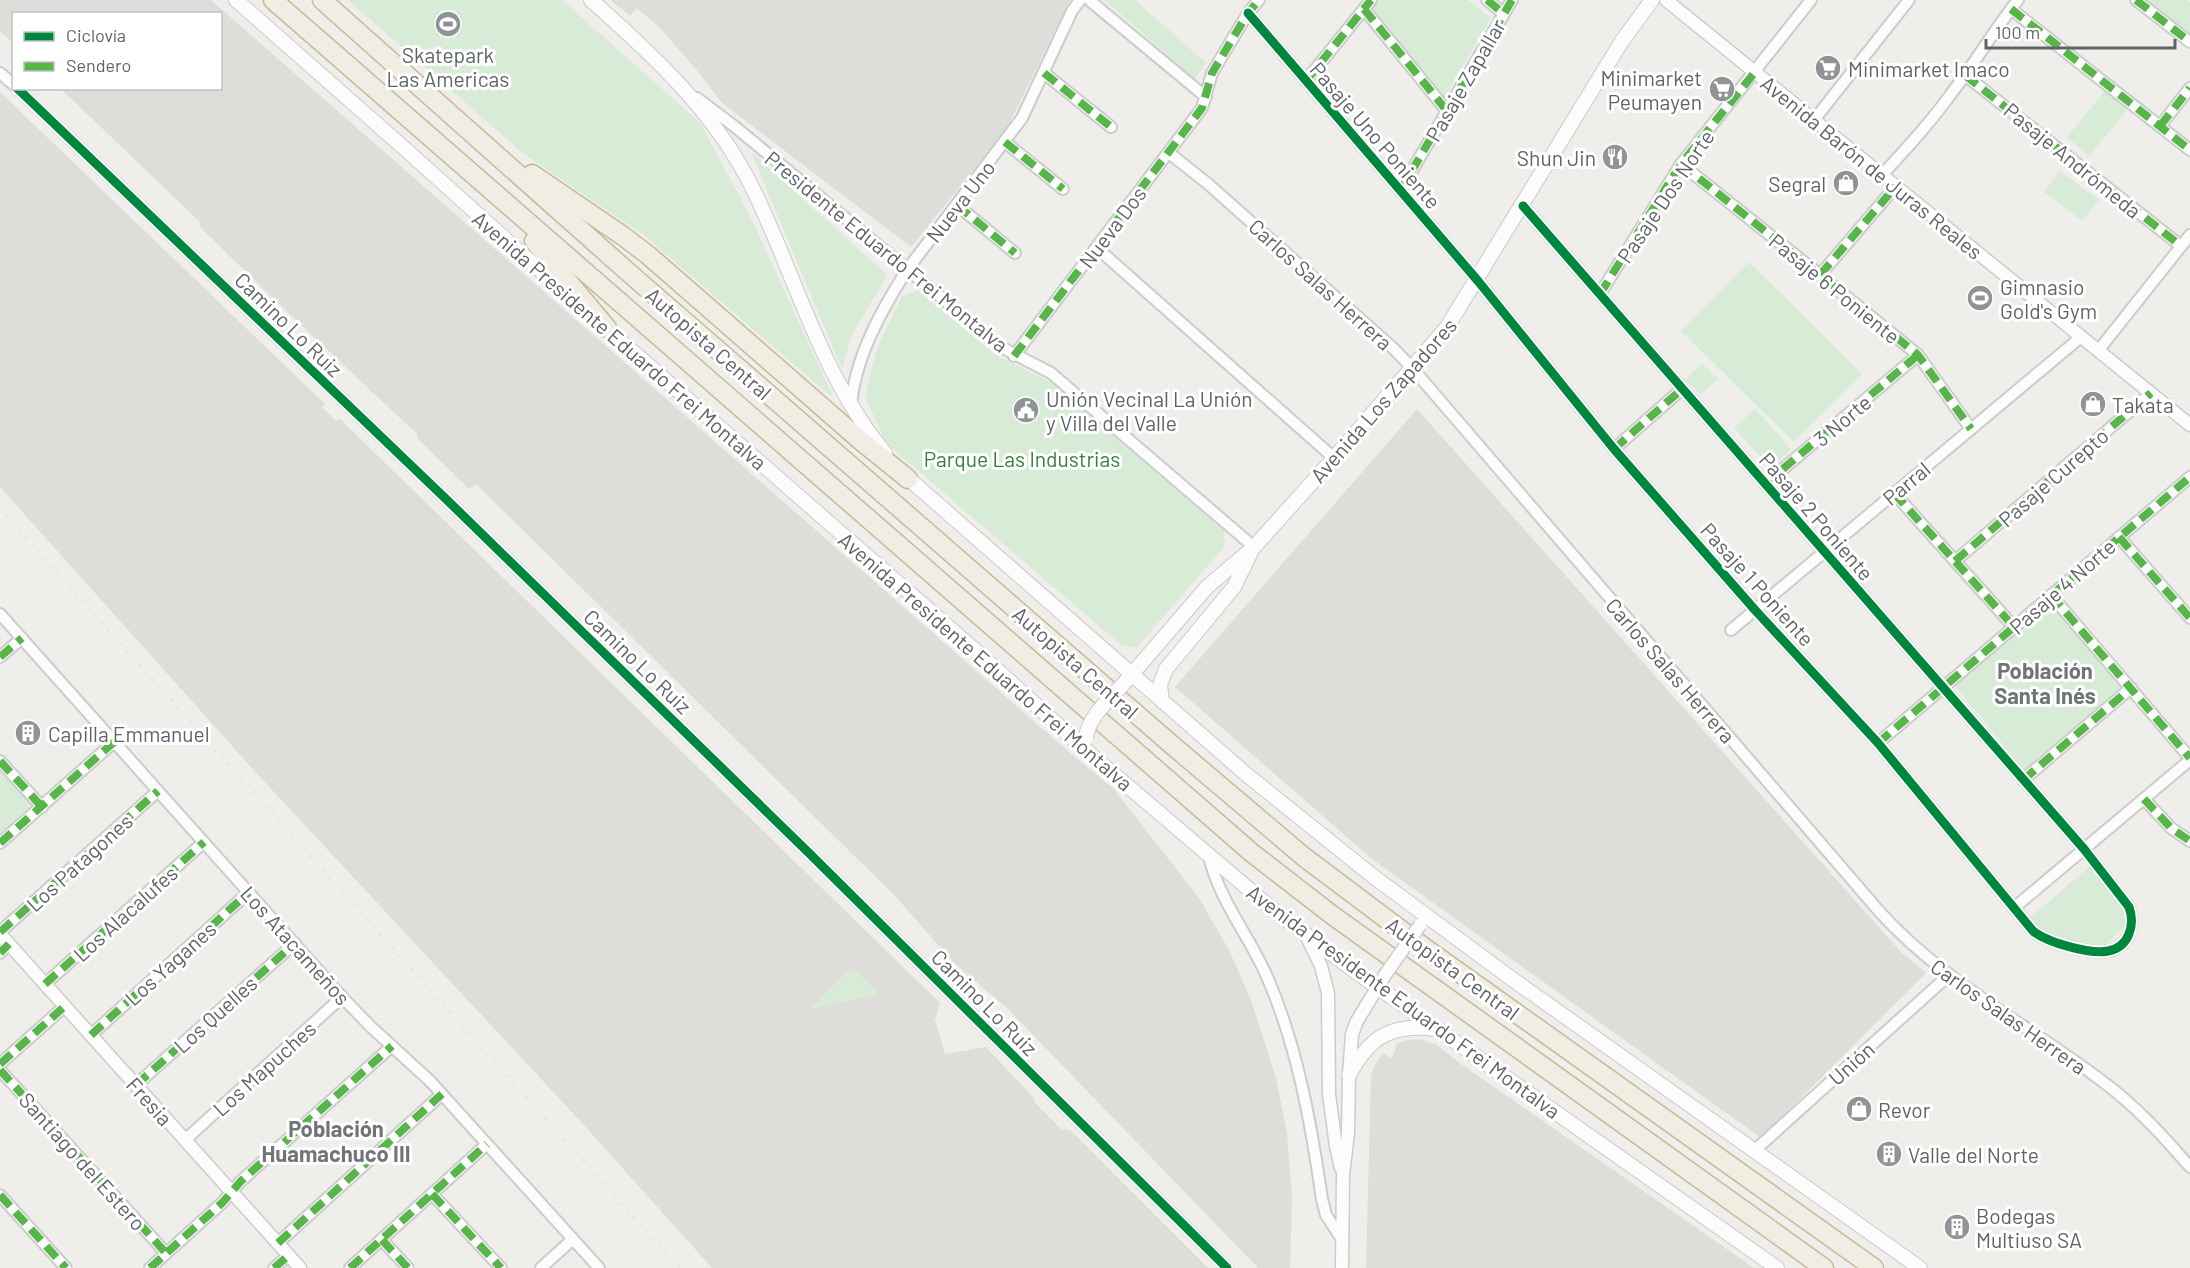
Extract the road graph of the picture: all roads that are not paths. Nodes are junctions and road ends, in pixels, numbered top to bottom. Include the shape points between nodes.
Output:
1 (236, 0) edge
2 (273, 0) edge
3 (322, 0) edge
4 (591, 0) edge
5 (1080, 0) edge
6 (1089, 0) edge
7 (1258, 0) edge
8 (1371, 0) edge
9 (1487, 0) edge
10 (1512, 0) edge
11 (1652, 0) edge
12 (1666, 0) edge
13 (1811, 0) edge
14 (1909, 0) edge
15 (2136, 0) edge
16 (2015, 4) edge
17 (1364, 9) junction
18 (1248, 13) junction
19 (1503, 13) junction
20 (2190, 42) edge
21 (1755, 72) junction
22 (0, 73) edge
23 (1044, 73) junction
24 (1965, 75) junction
25 (1306, 81) junction
26 (12, 84) edge
27 (2190, 88) edge
28 (18, 90) edge
29 (686, 91) junction
30 (1206, 97) junction
31 (1447, 111) junction
32 (1814, 120) junction
33 (2160, 126) junction
34 (1111, 127) dead end
35 (474, 135) junction
36 (1005, 142) junction
37 (2190, 150) edge
38 (1169, 153) junction
39 (1681, 164) junction
40 (1882, 175) junction
41 (1896, 186) junction
42 (487, 188) junction
43 (1063, 189) dead end
44 (1400, 191) junction
45 (957, 205) junction
46 (1523, 206) junction
47 (2190, 235) edge
48 (2181, 246) junction
49 (1097, 248) junction
50 (1016, 253) dead end
51 (907, 270) junction
52 (1820, 275) junction
53 (1478, 281) junction
54 (1600, 294) junction
55 (607, 328) junction
56 (2082, 337) junction
57 (2098, 351) junction
58 (1014, 356) junction
59 (1918, 356) junction
60 (1413, 369) junction
61 (1682, 389) junction
62 (2151, 393) junction
63 (851, 406) junction
64 (2190, 425) edge
65 (1971, 429) junction
66 (1614, 449) junction
67 (1334, 458) junction
68 (2190, 477) edge
69 (908, 479) junction
70 (1765, 484) junction
71 (1894, 493) junction
72 (2119, 537) junction
73 (1254, 547) junction
74 (1824, 552) junction
75 (1955, 561) junction
76 (2051, 595) junction
77 (1755, 610) junction
78 (0, 614) edge
79 (2190, 618) edge
80 (2014, 627) junction
81 (1731, 630) dead end
82 (22, 638) junction
83 (0, 657) edge
84 (1129, 678) junction
85 (1943, 688) junction
86 (2131, 688) junction
87 (1162, 701) junction
88 (114, 742) junction
89 (1878, 743) junction
90 (1090, 754) junction
91 (2190, 759) edge
92 (0, 761) edge
93 (2023, 780) junction
94 (158, 791) junction
95 (2144, 799) junction
96 (42, 807) junction
97 (2190, 841) edge
98 (0, 843) edge
99 (204, 843) junction
100 (2084, 849) junction
101 (1209, 856) junction
102 (249, 892) junction
103 (2015, 907) junction
104 (1423, 920) junction
105 (0, 933) edge
106 (1306, 935) junction
107 (295, 943) junction
108 (5, 949) edge
109 (1949, 975) junction
110 (1381, 981) junction
111 (45, 984) junction
112 (342, 996) junction
113 (64, 1006) junction
114 (1440, 1030) junction
115 (91, 1035) junction
116 (392, 1046) junction
117 (0, 1064) edge
118 (0, 1070) edge
119 (1349, 1075) junction
120 (136, 1085) junction
121 (442, 1094) junction
122 (185, 1140) junction
123 (487, 1144) junction
124 (1754, 1150) junction
125 (2190, 1167) edge
126 (1342, 1175) junction
127 (232, 1192) junction
128 (0, 1194) edge
129 (432, 1194) junction
130 (573, 1239) junction
131 (382, 1240) junction
132 (1343, 1241) junction
133 (278, 1243) junction
134 (166, 1253) junction
135 (288, 1255) junction
136 (66, 1268) edge
137 (150, 1268) edge
138 (274, 1268) edge
139 (300, 1268) edge
140 (350, 1268) edge
141 (408, 1268) edge
142 (501, 1268) edge
143 (541, 1268) edge
144 (599, 1268) edge
145 (1227, 1268) edge
146 (1342, 1268) edge
147 (1777, 1268) edge
148 (1824, 1268) edge
149 (1874, 1268) edge
150 (1920, 1268) edge

1 - 55 main road, Avenida Presidente Eduardo Frei Montalva
2 - 42 highway, Autopista Central
3 - 35 highway, Autopista Central
4 - 29 main road
5 - 23 street, Nueva Uno
6 - 30 street
7 - 18 street, Nueva Dos
8 - 17 street
9 - 19 street
10 - 19 street, Pasaje Zapallar
11 - 46 main road, Avenida Los Zapadores via 1622,41
12 - 21 street, Avenida Barón de Juras Reales
13 - 21 street, Pasaje Dos Norte
14 - 32 street
15 - 20 street
16 - 24 street
16 - 33 street
17 - 25 street
17 - 31 street
18 - 25 street, Pasaje Uno Poniente
18 - 30 street, Nueva Dos via 1212,73
19 - 31 street, Pasaje Zapallar
21 - 32 street, Avenida Barón de Juras Reales
21 - 39 street, Pasaje Dos Norte
22 - 26 street, Camino Lo Ruiz
23 - 34 street
23 - 36 street, Nueva Uno
24 - 40 street
24 - 48 street, Pasaje Andrómeda
25 - 44 street, Pasaje Uno Poniente
27 - 33 street
28 - 145 street, Camino Lo Ruiz via 496,548
29 - 51 street, Presidente Eduardo Frei Montalva via 734,126
29 - 63 main road via 713,124 753,188 821,347
30 - 38 street, Nueva Dos
31 - 44 street, Pasaje Zapallar
32 - 40 street, Avenida Barón de Juras Reales
33 - 37 street
35 - 69 highway via 634,244
35 - 149 highway, Autopista Central via 1304,857 1425,948
36 - 43 street
36 - 45 street, Nueva Uno
38 - 49 street, Nueva Dos
38 - 60 street, Carlos Salas Herrera
39 - 52 street, Pasaje 6 Poniente
39 - 54 street, Pasaje Dos Norte
40 - 41 street, Avenida Barón de Juras Reales
41 - 52 street
41 - 56 street, Avenida Barón de Juras Reales
42 - 55 highway
42 - 148 highway, Autopista Central via 1274,870 1366,941
44 - 53 street, Pasaje Uno Poniente
45 - 50 street
45 - 51 street, Nueva Uno
46 - 53 main road, Avenida Los Zapadores
46 - 54 street, Pasaje 2 Poniente
47 - 48 street
48 - 57 street
49 - 58 street, Nueva Dos
49 - 67 street
51 - 58 street, Presidente Eduardo Frei Montalva
51 - 63 street, Nueva Uno via 861,358
52 - 59 street, Pasaje 6 Poniente
53 - 60 main road, Avenida Los Zapadores via 1448,327
53 - 66 street, Pasaje 1 Poniente
54 - 61 street, Pasaje 2 Poniente
55 - 90 main road, Avenida Presidente Eduardo Frei Montalva
56 - 57 street, Avenida Barón de Juras Reales
56 - 65 street, Parral
57 - 62 street, Avenida Barón de Juras Reales
58 - 73 street, Presidente Eduardo Frei Montalva via 1051,373
59 - 65 street, Pasaje 6 Poniente
59 - 70 street, 3 Norte
60 - 67 main road, Avenida Los Zapadores
60 - 109 street, Carlos Salas Herrera via 1890,924
61 - 66 street
61 - 70 street, Pasaje 2 Poniente
62 - 64 street, Avenida Barón de Juras Reales
62 - 75 street, Pasaje Curepto
63 - 69 main road via 879,447
65 - 71 street, Parral
66 - 77 street, Pasaje 1 Poniente
67 - 73 main road, Avenida Los Zapadores
68 - 72 street, Pasaje 4 Norte
69 - 84 main road
70 - 74 street, Pasaje 2 Poniente
71 - 74 street, Parral
71 - 75 street
72 - 76 street, Pasaje 4 Norte
72 - 79 street
73 - 84 main road, Avenida Los Zapadores via 1207,587
73 - 87 main road, Avenida Los Zapadores via 1234,586 1166,669 1160,685
74 - 77 street, Parral
74 - 85 street, Pasaje 2 Poniente
75 - 80 street
76 - 80 street, Pasaje 4 Norte
76 - 86 street
77 - 81 street, Parral
77 - 89 street, Pasaje 1 Poniente
78 - 82 street, Los Atacameños
80 - 85 street, Pasaje 4 Norte
82 - 83 street
82 - 88 street, Los Atacameños
84 - 87 main road
84 - 90 main road, Avenida Los Zapadores, bridge via 1087,730
85 - 89 street, Pasaje 4 Norte
85 - 93 street, Pasaje 2 Poniente
86 - 91 street
86 - 93 street
87 - 104 main road
88 - 94 street, Los Atacameños
88 - 96 street
89 - 103 street, Pasaje 1 Poniente
90 - 101 main road, Avenida Presidente Eduardo Frei Montalva
91 - 95 street
92 - 96 street
93 - 100 street, Pasaje 2 Poniente
94 - 99 street, Los Atacameños
94 - 105 street, Los Patagones
95 - 97 street via 2171,828
95 - 100 street
96 - 98 street
99 - 102 street, Los Atacameños
99 - 111 street, Los Alacalufes
100 - 103 street
100 - 103 street, Pasaje 2 Poniente via 2129,907 2132,927 2124,942 2109,951 2084,950 2039,936
101 - 106 main road, Avenida Presidente Eduardo Frei Montalva
101 - 132 street via 1222,896 1264,970 1285,1021 1306,1100 1326,1215
102 - 107 street, Los Atacameños
102 - 115 street, Los Yaganes
104 - 110 street, bridge
104 - 124 main road
105 - 108 street, Fresia
106 - 110 main road, Avenida Presidente Eduardo Frei Montalva
106 - 126 street via 1321,966 1328,993 1329,1094
107 - 112 street, Los Atacameños
107 - 120 street, Los Quelles
108 - 111 street, Fresia
109 - 124 street, Unión
109 - 125 street, Carlos Salas Herrera via 2112,1088 2154,1126
110 - 114 main road, Avenida Presidente Eduardo Frei Montalva
110 - 119 street via 1352,1034
111 - 113 street, Fresia
112 - 116 street, Los Atacameños
112 - 122 street, Los Mapuches
113 - 115 street, Fresia
113 - 117 street
114 - 119 main road via 1419,1027 1389,1032 1367,1047
114 - 147 main road, Avenida Presidente Eduardo Frei Montalva
115 - 120 street, Fresia
116 - 121 street, Los Atacameños
116 - 127 street
118 - 134 street, Santiago del Estero
119 - 126 street via 1348,1133
120 - 122 street, Fresia
121 - 123 street, Los Atacameños
121 - 133 street
122 - 127 street, Fresia
123 - 129 street
123 - 130 street, Los Atacameños
124 - 150 main road
126 - 132 street
127 - 133 street, Fresia
127 - 134 street
128 - 136 street
129 - 131 street
129 - 142 street
130 - 143 street
130 - 144 street, Los Atacameños
131 - 140 street
131 - 141 street
132 - 146 street
133 - 135 street, Fresia
134 - 137 street
135 - 138 street
135 - 139 street, Fresia

